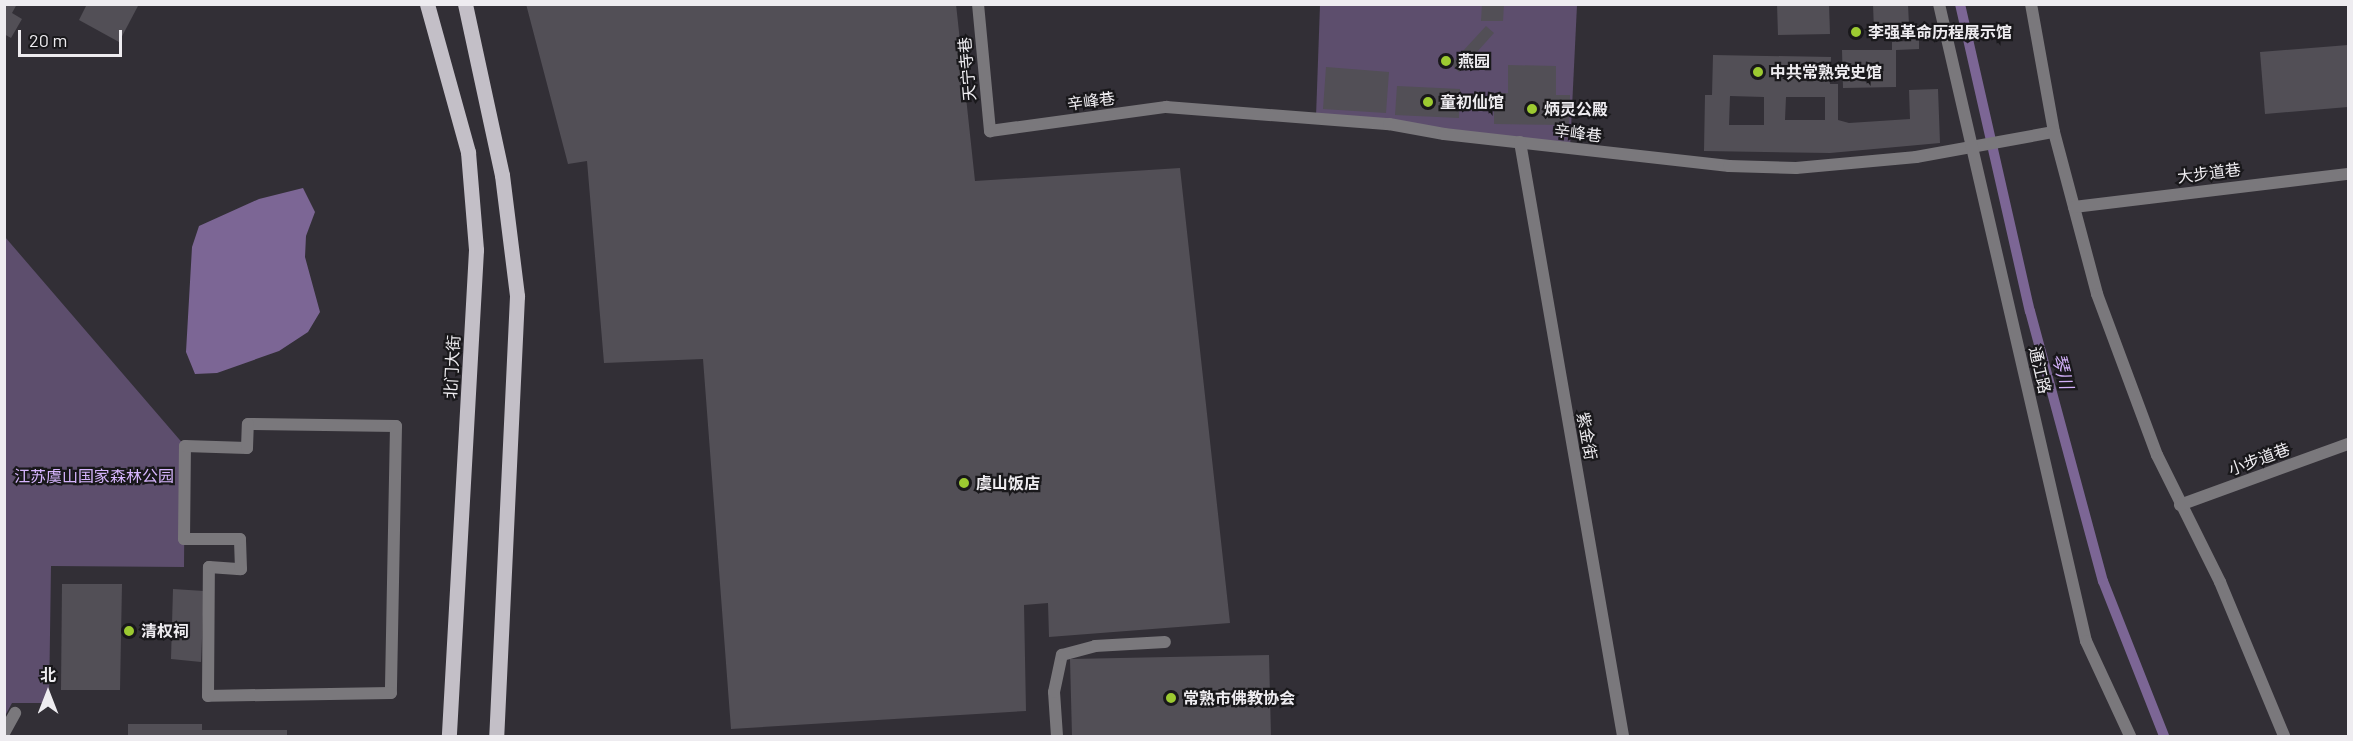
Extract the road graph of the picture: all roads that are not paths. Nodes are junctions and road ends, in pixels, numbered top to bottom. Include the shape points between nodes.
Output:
1 (427, 4) edge
2 (465, 4) edge
3 (978, 4) edge
4 (1939, 4) edge
5 (2031, 4) edge
6 (990, 131) joint
7 (2054, 132) junction
8 (1520, 142) junction
9 (1971, 148) junction
10 (2349, 174) edge
11 (2074, 207) junction
12 (248, 424) joint
13 (2349, 444) edge
14 (2180, 505) junction
15 (1166, 642) dead end
16 (15, 714) dead end
17 (4, 733) edge
18 (449, 736) edge
19 (496, 736) edge
20 (1057, 736) edge
21 (1623, 736) edge
22 (2130, 736) edge
23 (2284, 736) edge

1 - 18 main road, 北门大街 via 468,152 476,250
2 - 19 main road via 502,175 517,296
3 - 6 street, 天宁寺巷
4 - 9 street, 通江路
5 - 7 street
6 - 8 street, 辛峰巷 via 1166,107 1316,117
7 - 9 street, 辛峰巷
7 - 11 street
8 - 9 street, 辛峰巷 via 1729,166 1796,168 1878,162
8 - 21 street, 紫金街
9 - 22 street, 通江路 via 2086,641
10 - 11 street, 大步道巷
11 - 14 street via 2097,294 2157,455
12 - 12 street via 396,426 391,693 208,696 209,567 241,569 240,539 184,539 185,446 247,448
13 - 14 street, 小步道巷
14 - 23 street via 2220,582
15 - 20 street via 1095,646 1062,655 1054,692
16 - 17 street

